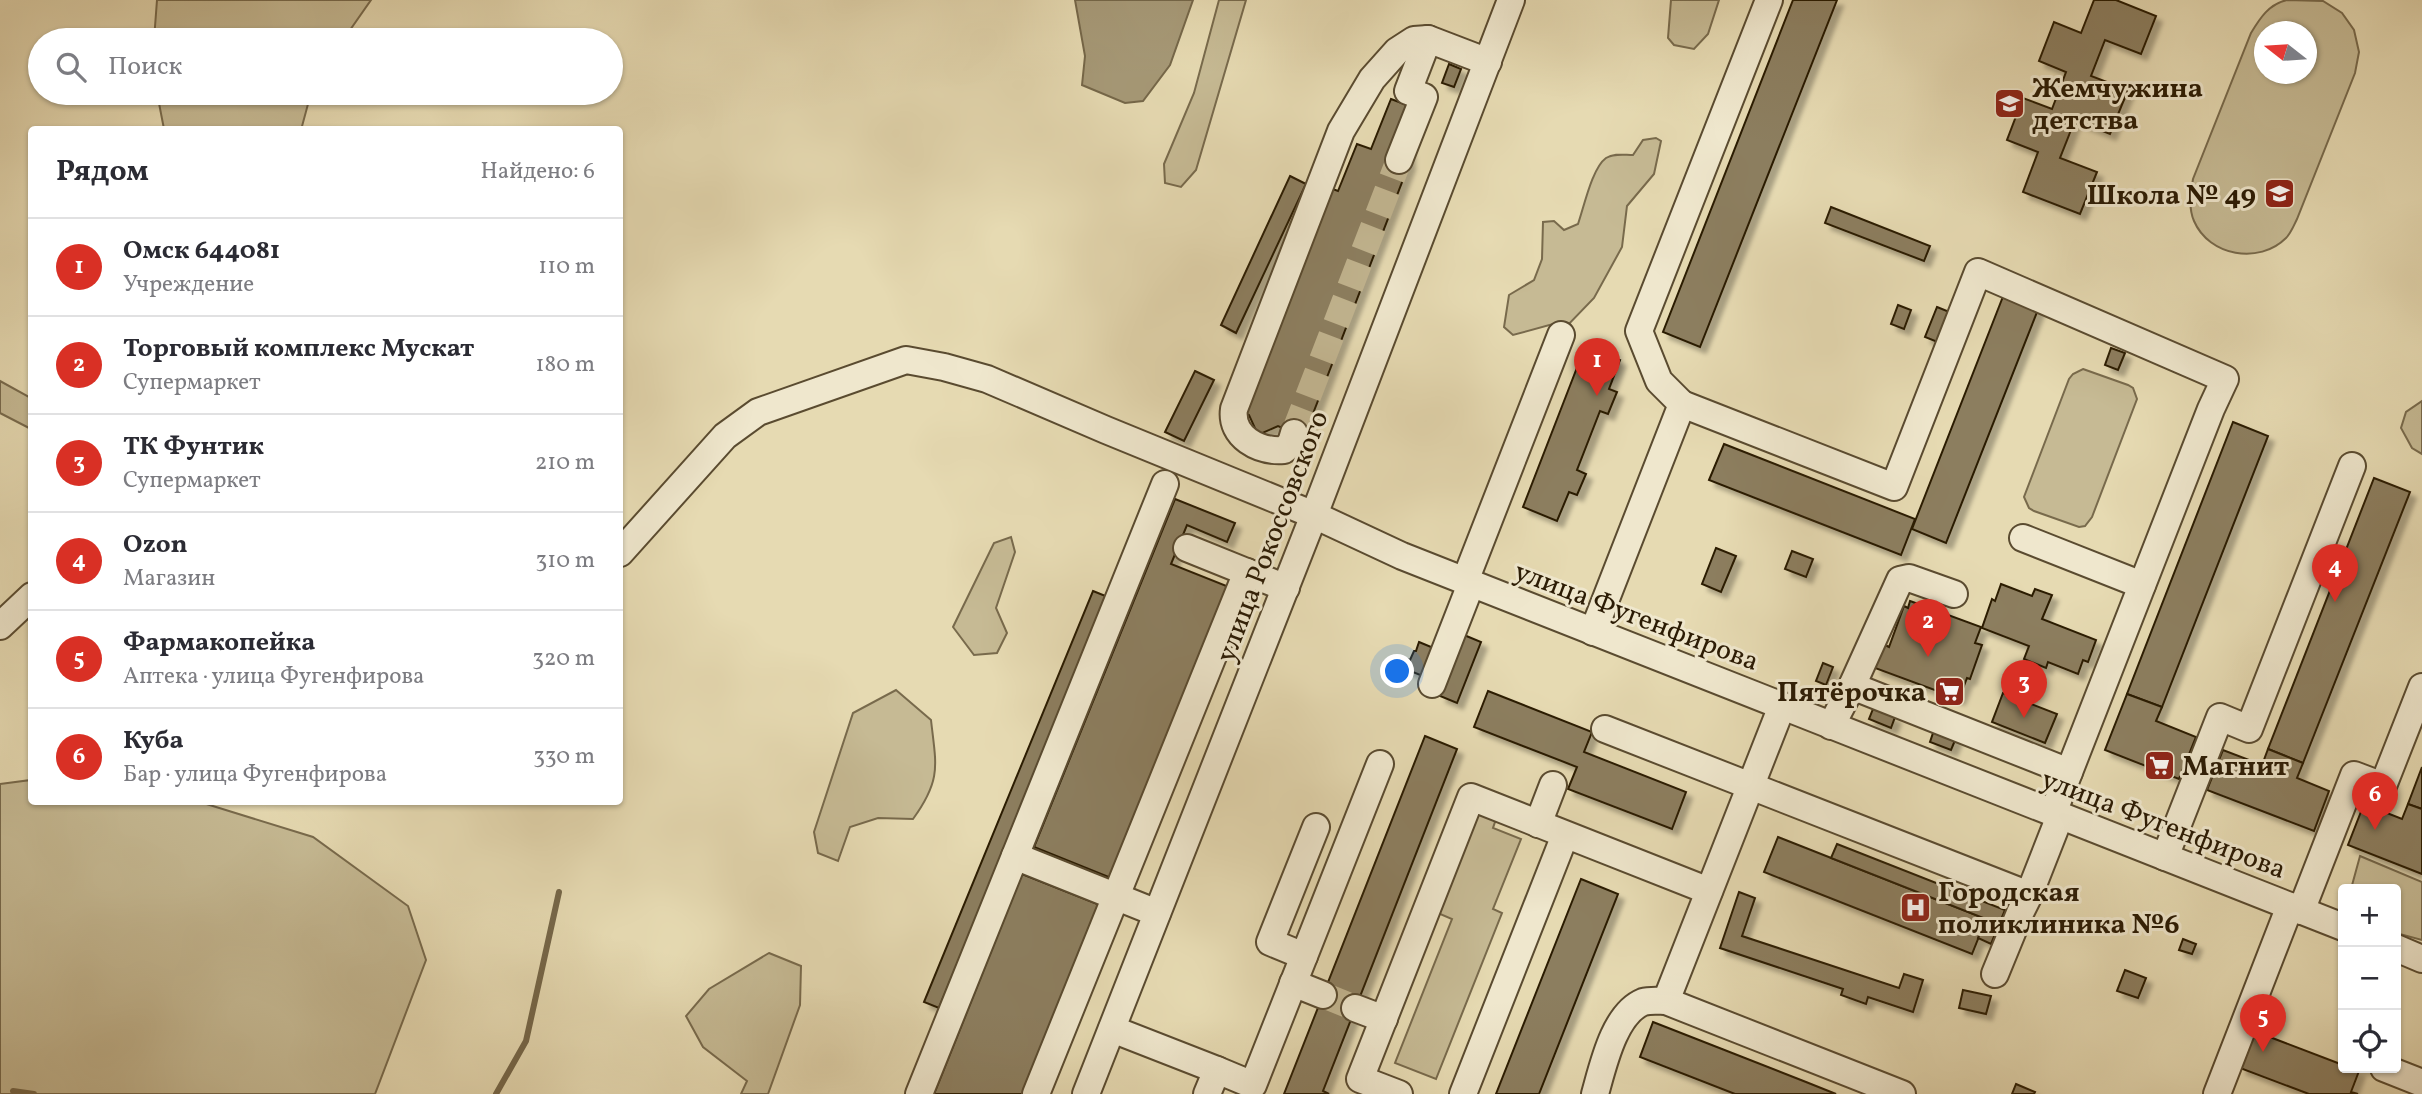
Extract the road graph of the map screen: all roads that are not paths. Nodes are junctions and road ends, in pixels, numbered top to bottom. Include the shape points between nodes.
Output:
1 (1511, 0) edge
2 (1769, 0) edge
3 (1428, 39) junction
4 (1488, 62) junction
5 (1399, 160) tunnel mouth
6 (1561, 335) dead end
7 (1682, 404) junction
8 (1294, 433) tunnel mouth
9 (2352, 466) dead end
10 (1165, 484) dead end
11 (1314, 515) junction
12 (2023, 538) dead end
13 (1187, 548) dead end
14 (623, 550) edge
15 (1247, 572) junction
16 (1468, 583) junction
17 (2142, 585) junction
18 (1286, 588) junction
19 (1954, 594) dead end
20 (28, 600) edge
21 (0, 626) edge
22 (1592, 632) junction
23 (1432, 684) dead end
24 (1852, 686) junction
25 (2422, 687) edge
26 (1782, 706) junction
27 (1831, 726) junction
28 (1605, 729) dead end
29 (1380, 764) dead end
30 (2069, 772) junction
31 (1553, 785) dead end
32 (1750, 786) junction
33 (2056, 814) junction
34 (1538, 824) junction
35 (1316, 827) dead end
36 (1565, 835) junction
37 (1015, 856) junction
38 (2165, 857) junction
39 (1709, 891) junction
40 (2029, 895) junction
41 (1116, 897) junction
42 (2295, 909) junction
43 (1157, 913) junction
44 (2338, 926) edge
45 (2401, 950) edge
46 (1304, 956) junction
47 (2422, 958) edge
48 (1995, 974) dead end
49 (1293, 983) junction
50 (1323, 995) tunnel mouth
51 (1666, 1000) junction
52 (1355, 1008) tunnel mouth
53 (1384, 1019) junction
54 (1112, 1029) junction
55 (2397, 1073) edge
56 (1212, 1082) edge
57 (2422, 1083) edge
58 (919, 1094) edge
59 (1036, 1094) edge
60 (1086, 1094) edge
61 (1398, 1094) edge
62 (1463, 1094) edge
63 (1595, 1094) edge
64 (1902, 1094) edge
65 (2217, 1094) edge

1 - 4 street, улица Рокоссовского
2 - 7 street via 1639,331 1659,381
3 - 4 street
3 - 5 street via 1408,91 1424,97
3 - 8 street via 1414,40 1397,51 1372,79 1341,131 1234,409 1236,428 1253,444 1284,450
4 - 11 street, улица Рокоссовского
6 - 16 street
7 - 17 street via 1894,487 1978,272 2225,379
7 - 22 street
9 - 38 street via 2249,729 2220,717
10 - 37 street
11 - 14 street, улица Фугенфирова via 987,379 906,360 758,412 725,436
11 - 16 street, улица Фугенфирова
11 - 18 street, улица Рокоссовского
12 - 17 street
13 - 15 street
15 - 18 street
15 - 41 street
16 - 22 street, улица Фугенфирова
16 - 23 street
17 - 30 street
18 - 43 street, улица Рокоссовского
19 - 24 street via 1909,578 1900,580
20 - 21 street
22 - 26 street, улица Фугенфирова
24 - 27 street
24 - 30 street
25 - 42 street via 2383,786 2354,775
26 - 27 street, улица Фугенфирова
26 - 32 street
27 - 33 street, улица Фугенфирова
28 - 32 street
29 - 46 street
30 - 33 street
31 - 34 street
32 - 39 street
32 - 40 street
33 - 38 street, улица Фугенфирова
33 - 40 street
34 - 36 street
34 - 53 street via 1471,797
35 - 46 street via 1270,942
36 - 39 street
36 - 62 street
37 - 41 street
37 - 58 street
38 - 42 street, улица Фугенфирова
39 - 51 street
40 - 48 street
41 - 43 street
41 - 59 street
42 - 44 street, улица Фугенфирова
42 - 65 street
43 - 54 street, улица Рокоссовского
45 - 47 street
46 - 49 street
49 - 50 street
49 - 56 street via 1253,1085
51 - 63 street via 1645,1001 1619,1025
51 - 64 street
52 - 53 street
53 - 61 street via 1360,1079
54 - 56 street
54 - 60 street, улица Рокоссовского
55 - 57 street

